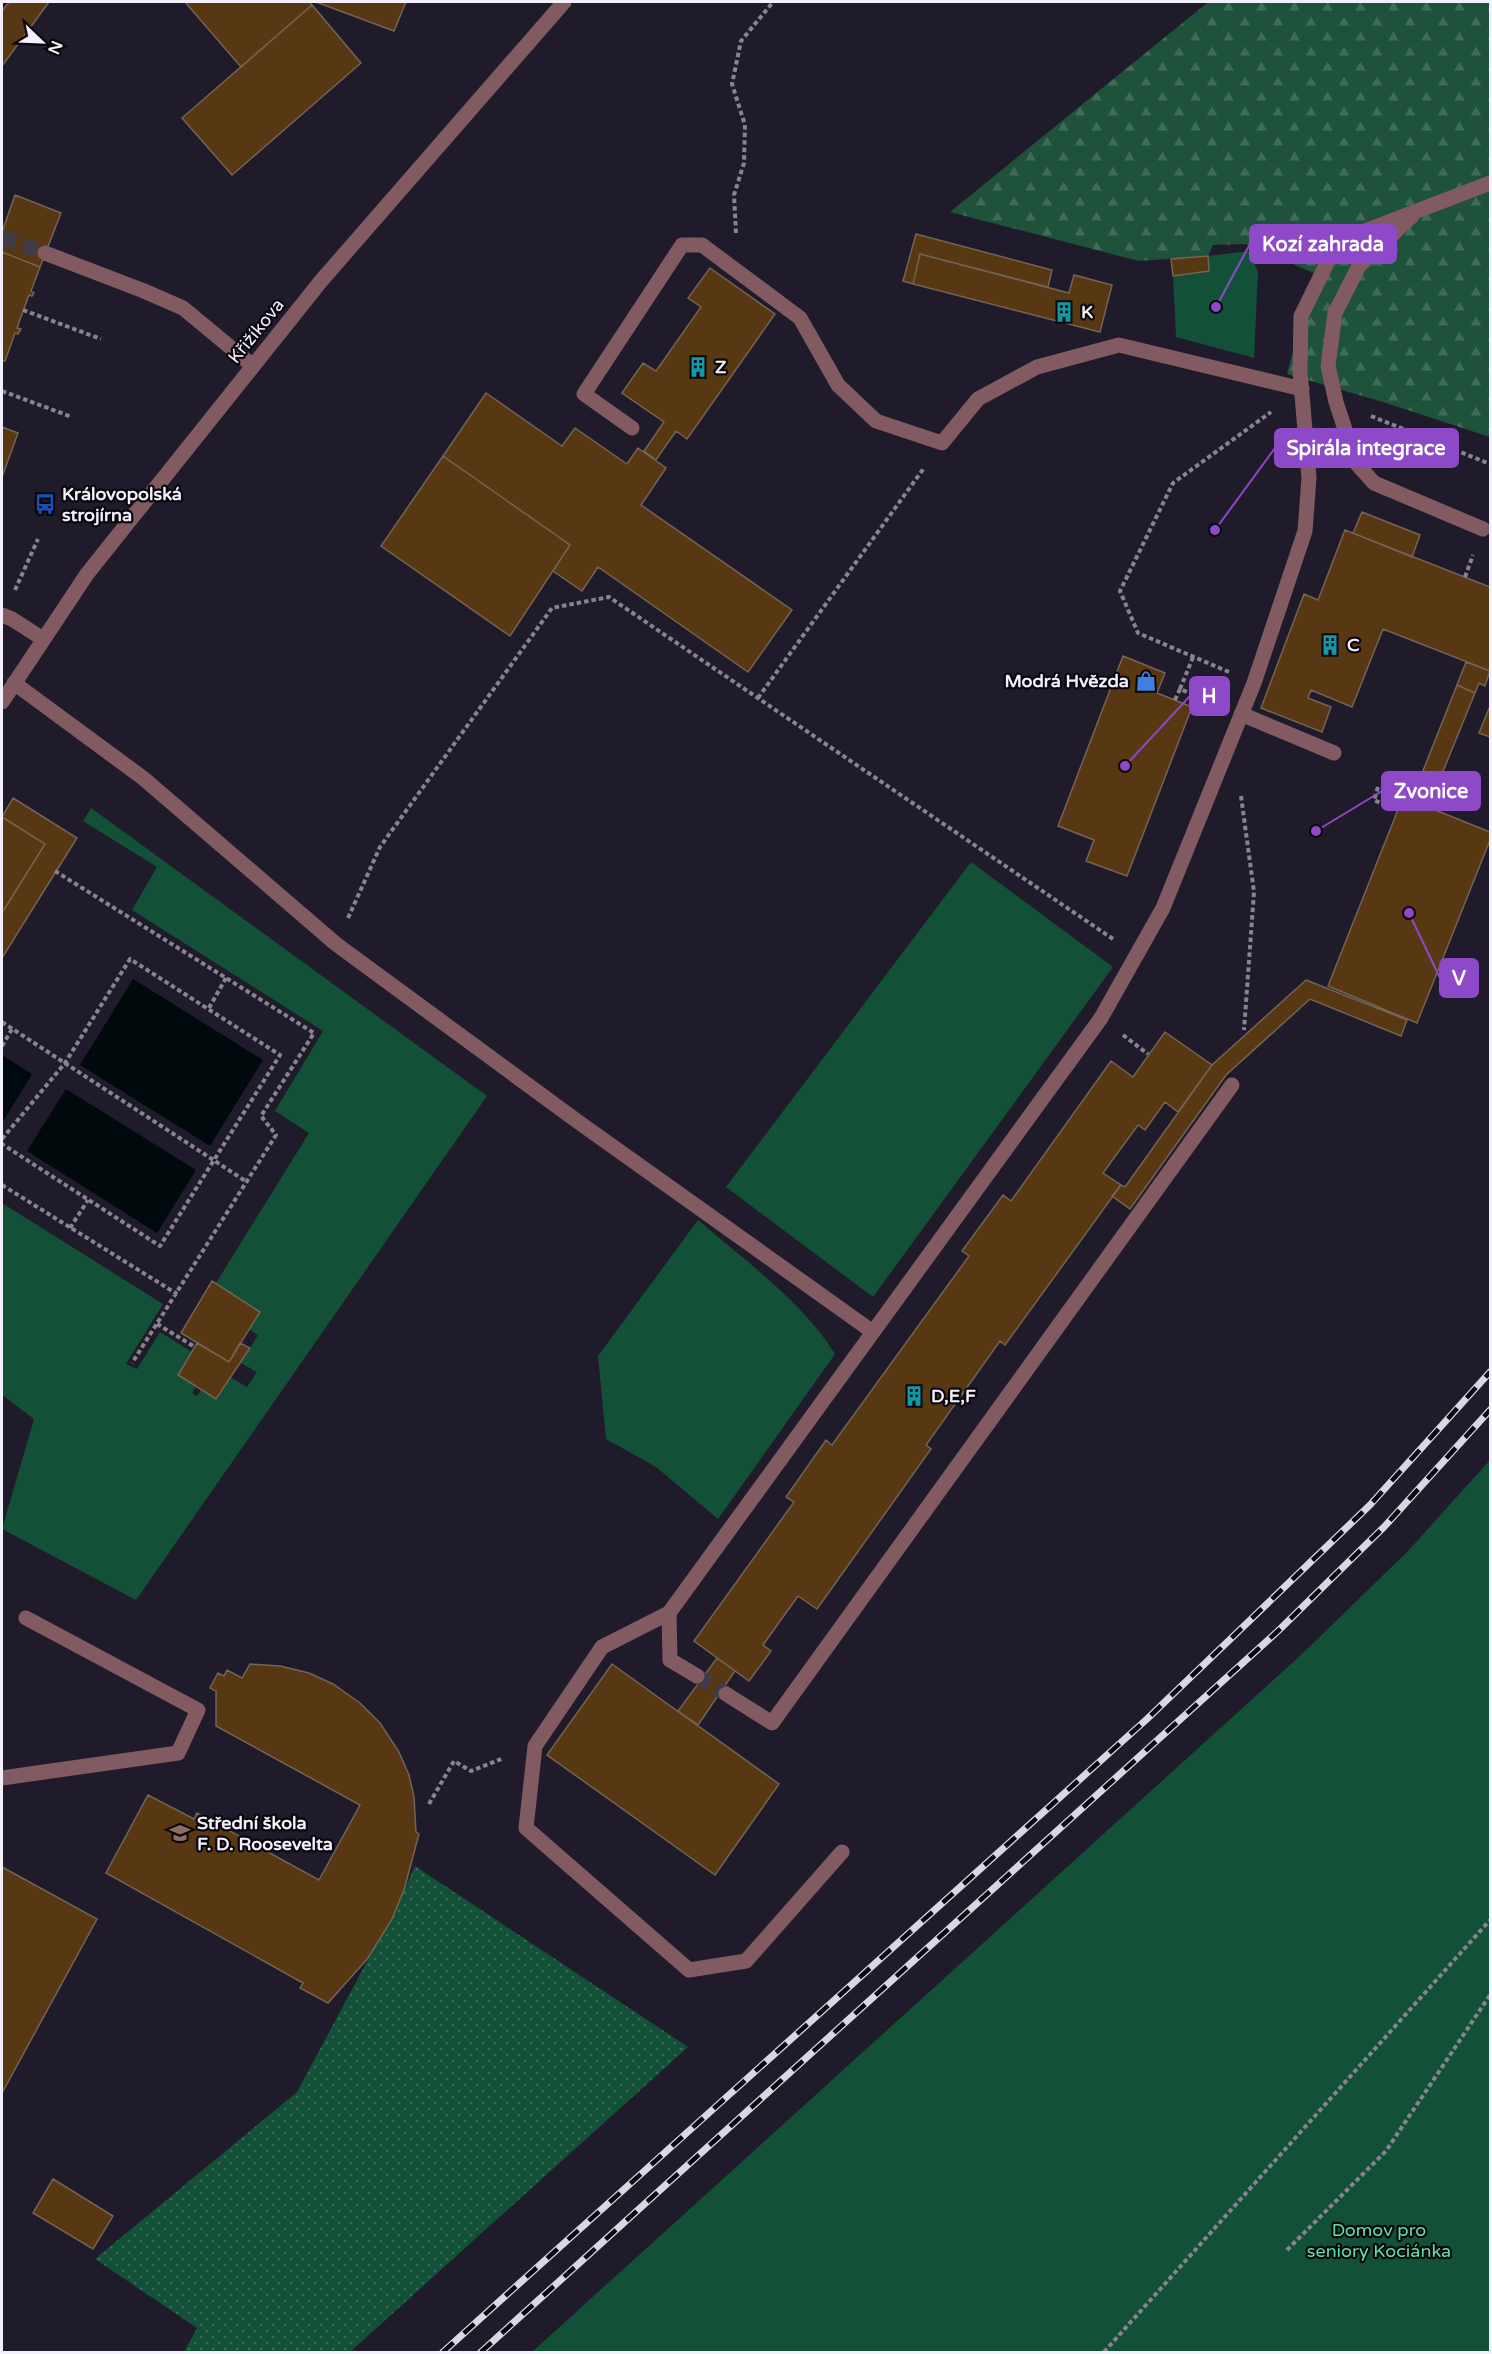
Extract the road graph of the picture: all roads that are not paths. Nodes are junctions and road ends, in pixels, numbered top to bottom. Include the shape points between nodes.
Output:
1 (564, 2) edge
2 (1491, 183) edge
3 (1419, 209) junction
4 (45, 253) tunnel mouth
5 (253, 366) junction
6 (1302, 389) junction
7 (632, 428) dead end
8 (1483, 530) dead end
9 (2, 616) edge
10 (43, 639) junction
11 (14, 683) junction
12 (2, 702) edge
13 (1241, 714) junction
14 (1334, 753) dead end
15 (1232, 1085) dead end
16 (873, 1332) junction
17 (669, 1613) junction
18 (26, 1618) dead end
19 (697, 1676) tunnel mouth
20 (726, 1694) tunnel mouth
21 (2, 1778) edge
22 (842, 1852) dead end

1 - 5 street, Křižíkova via 321,281
2 - 3 street
3 - 6 street via 1365,231 1328,261 1301,316
3 - 8 street via 1359,266 1335,313 1328,366 1356,463 1374,483
4 - 5 street via 183,308
5 - 10 street, Křižíkova via 111,544
6 - 7 street via 1119,345 1037,367 978,399 942,443 876,422 838,385 800,318 702,245 682,245 584,394
6 - 13 street via 1309,478 1305,531
9 - 10 street
10 - 11 street, Křižíkova
11 - 12 street, Křižíkova
11 - 16 street via 133,770 336,944
13 - 14 street
13 - 16 street via 1162,908 1101,1018
15 - 20 street via 772,1723
16 - 17 street
17 - 19 street via 670,1660
17 - 22 street via 602,1647 535,1746 526,1828 688,1970 746,1961
18 - 21 street via 198,1710 178,1753

